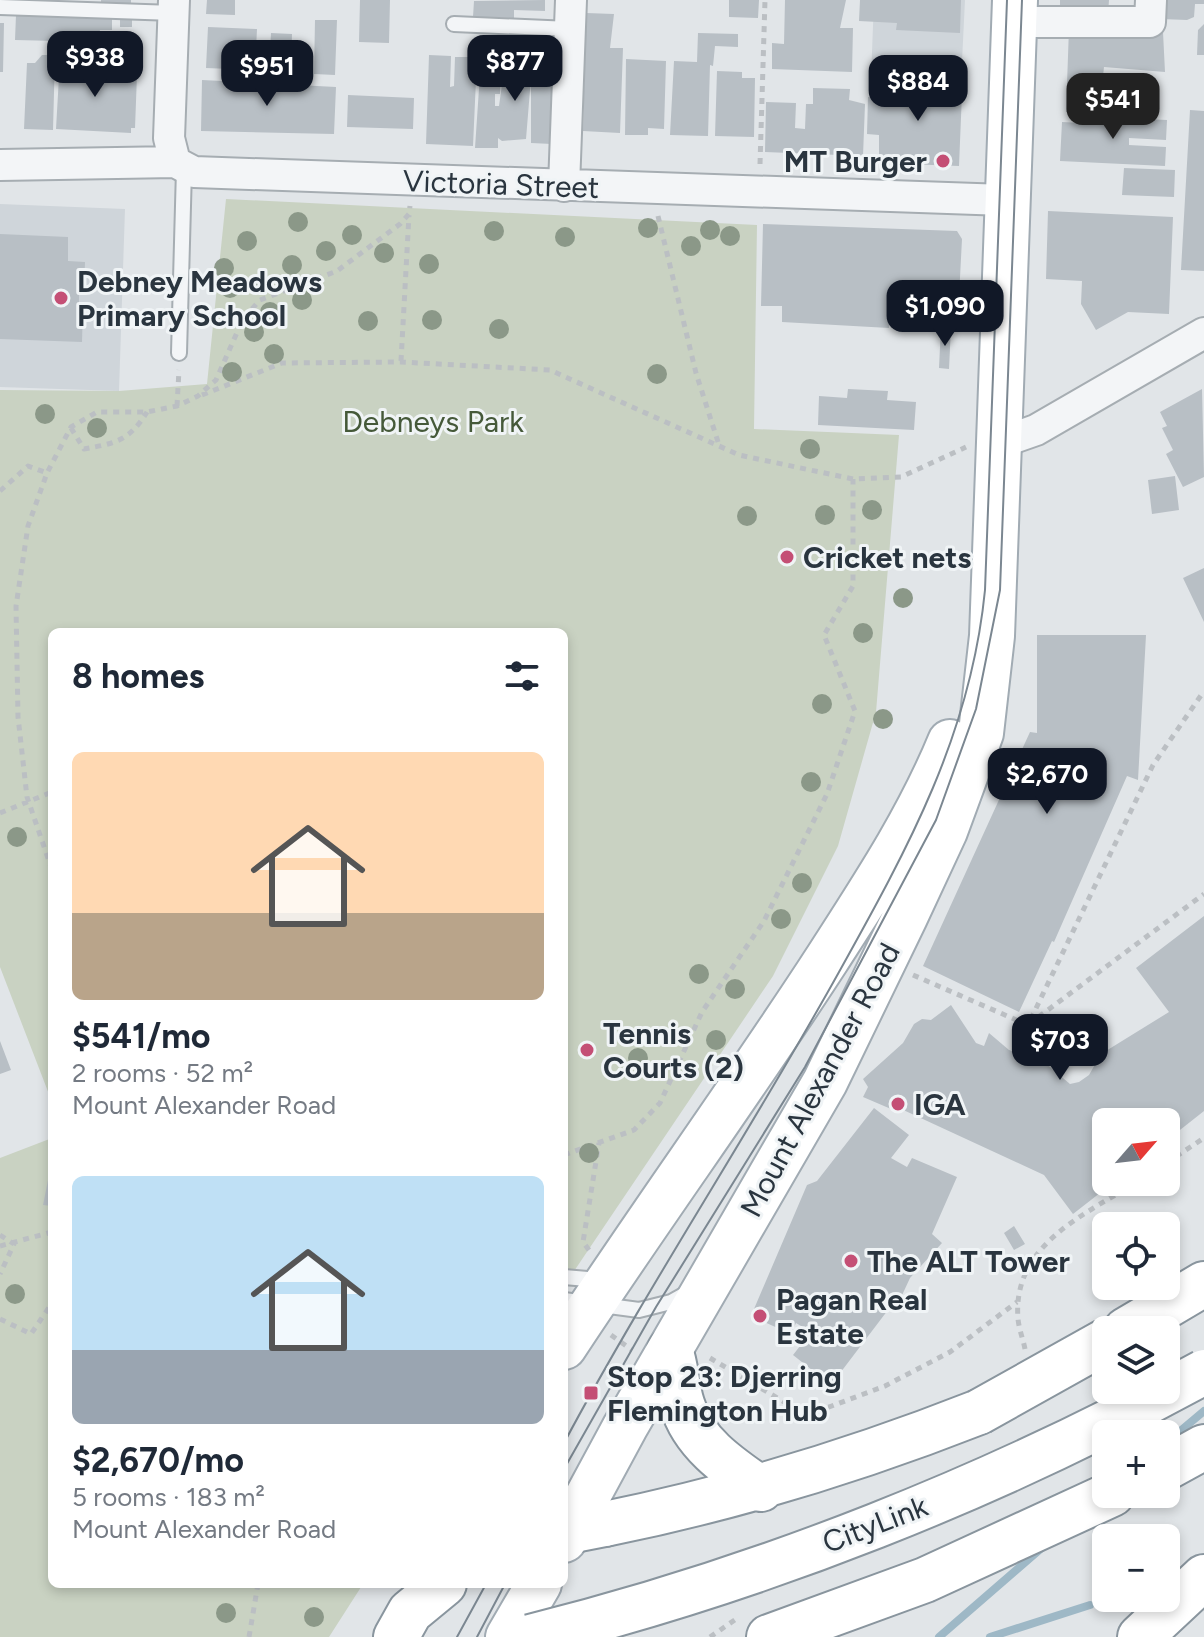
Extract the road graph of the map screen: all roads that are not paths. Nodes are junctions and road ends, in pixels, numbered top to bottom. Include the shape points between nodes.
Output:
1 (1151, 0) edge
2 (0, 7) edge
3 (174, 7) edge
4 (1014, 11) edge
5 (570, 15) edge
6 (454, 24) dead end
7 (0, 165) edge
8 (179, 165) junction
9 (564, 186) junction
10 (1005, 200) junction
11 (1204, 333) edge
12 (179, 353) road end
13 (999, 443) junction
14 (993, 590) junction
15 (772, 1044) junction
16 (825, 1082) junction
17 (712, 1281) junction
18 (1204, 1284) edge
19 (587, 1291) edge
20 (1150, 1316) edge
21 (568, 1337) edge
22 (1092, 1349) edge
23 (672, 1354) junction
24 (1204, 1372) edge
25 (1204, 1447) edge
26 (1180, 1460) edge
27 (761, 1489) junction
28 (1092, 1503) edge
29 (576, 1532) edge
30 (1204, 1577) edge
31 (439, 1588) edge
32 (537, 1588) edge
33 (409, 1611) edge
34 (508, 1637) edge
35 (530, 1637) edge
36 (769, 1637) edge
37 (1140, 1637) edge

1 - 4 street via 1150,22
2 - 3 lane
3 - 8 street via 169,138
4 - 10 main road, Mount Alexander Road
5 - 6 lane
5 - 9 street
7 - 8 street, Victoria Street
8 - 9 street, Victoria Street via 194,172
8 - 12 lane
9 - 10 street, Victoria Street
10 - 13 main road, Mount Alexander Road
11 - 13 street via 1036,430
13 - 14 main road, Mount Alexander Road
14 - 15 main road, Mount Alexander Road via 961,715 922,803
14 - 16 main road, Mount Alexander Road via 990,679 974,755 945,831
15 - 16 main road
15 - 19 main road, Mount Alexander Road
16 - 17 main road, Mount Alexander Road
17 - 19 lane via 639,1310
17 - 23 main road, Mount Alexander Road
18 - 20 main road
19 - 21 main road, Mount Alexander Road
22 - 27 main road, bridge via 979,1412 841,1465
23 - 27 main road via 681,1403 695,1433
23 - 29 main road, Mount Alexander Road
24 - 35 main road, CityLink, bridge via 978,1482 884,1521 776,1562
25 - 26 main road
27 - 29 main road
28 - 36 main road via 925,1580
30 - 37 main road
31 - 33 main road
32 - 34 main road

